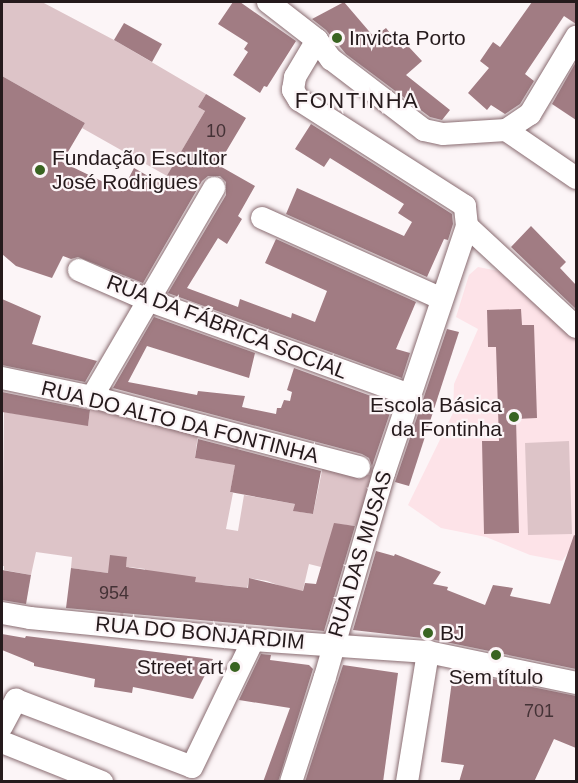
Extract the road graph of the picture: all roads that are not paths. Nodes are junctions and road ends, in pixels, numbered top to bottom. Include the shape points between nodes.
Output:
1 (268, 2) edge
2 (576, 38) edge
3 (317, 40) junction
4 (506, 130) junction
5 (576, 178) edge
6 (214, 188) dead end
7 (262, 218) dead end
8 (467, 226) junction
9 (79, 270) dead end
10 (441, 298) junction
11 (150, 301) junction
12 (576, 327) edge
13 (2, 378) edge
14 (409, 395) junction
15 (92, 397) junction
16 (359, 467) dead end
17 (2, 613) edge
18 (253, 640) junction
19 (332, 644) junction
20 (428, 652) junction
21 (576, 683) edge
22 (2, 726) edge
23 (2, 742) edge
24 (100, 781) edge
25 (291, 782) edge
26 (408, 782) edge

1 - 3 street
2 - 4 street via 530,114
3 - 4 street via 332,59 424,130 443,134
3 - 8 street via 295,77 293,90 299,100 465,206
4 - 5 street
6 - 11 street
7 - 10 street
8 - 10 street, RUA DAS MUSAS
8 - 12 street
9 - 11 street, RUA DA FÁBRICA SOCIAL
10 - 14 street, RUA DAS MUSAS
11 - 14 street, RUA DA FÁBRICA SOCIAL
11 - 15 street
13 - 15 street, RUA DO ALTO DA FONTINHA
14 - 19 street, RUA DAS MUSAS
15 - 16 street, RUA DO ALTO DA FONTINHA
17 - 18 street, RUA DO BONJARDIM
18 - 19 street, RUA DO BONJARDIM
18 - 22 street via 192,767 16,700
19 - 20 street, RUA DO BONJARDIM
19 - 25 street, RUA DAS MUSAS
20 - 21 street, RUA DO BONJARDIM
20 - 26 street
23 - 24 street

